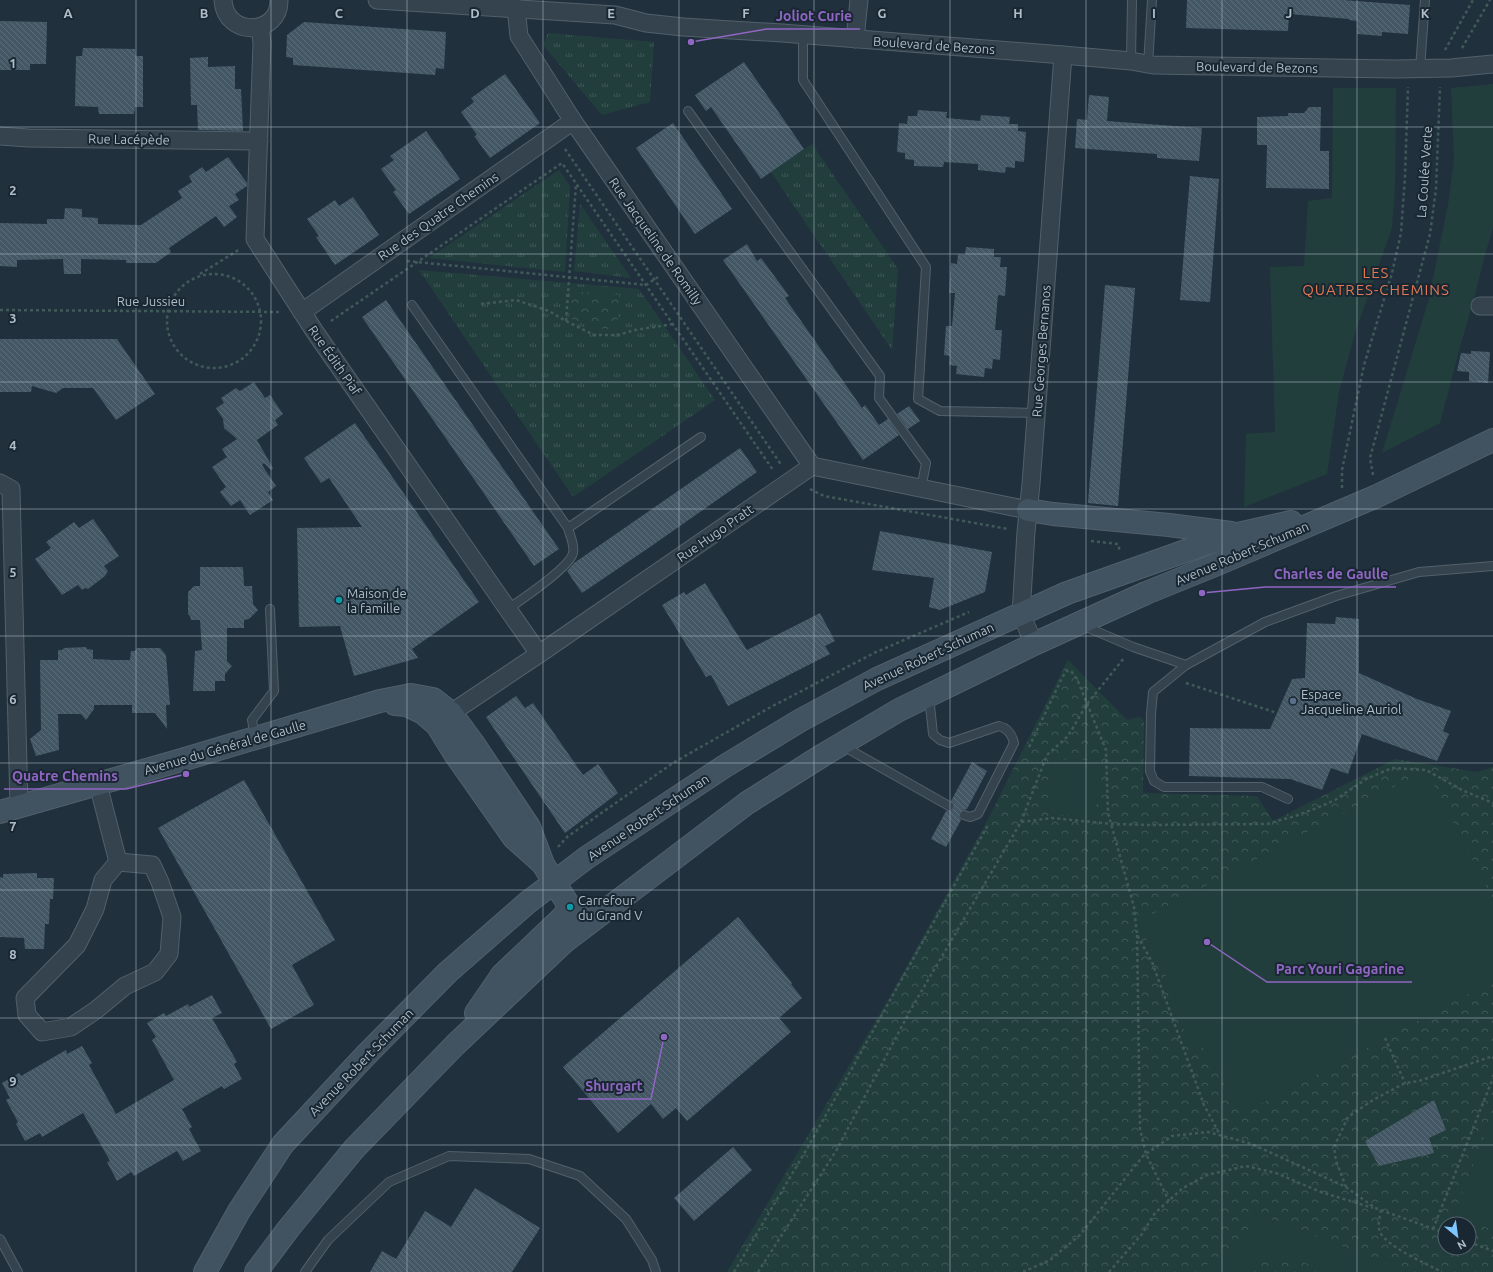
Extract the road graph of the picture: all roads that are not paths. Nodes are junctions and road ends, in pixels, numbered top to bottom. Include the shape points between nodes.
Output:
1 (223, 0) edge
2 (279, 0) edge
3 (377, 0) edge
4 (859, 0) edge
5 (1132, 0) edge
6 (1152, 0) edge
7 (1425, 0) edge
8 (516, 8) junction
9 (260, 27) junction
10 (802, 35) junction
11 (855, 40) junction
12 (1063, 55) junction
13 (1130, 61) junction
14 (1148, 64) junction
15 (1493, 64) edge
16 (1420, 69) junction
17 (688, 111) dead end
18 (573, 121) junction
19 (0, 136) edge
20 (259, 141) junction
21 (412, 305) dead end
22 (302, 312) junction
23 (1036, 413) junction
24 (701, 437) dead end
25 (1493, 440) edge
26 (812, 466) junction
27 (0, 483) edge
28 (921, 489) junction
29 (1028, 510) junction
30 (1340, 510) junction
31 (568, 528) junction
32 (1238, 534) junction
33 (1493, 566) edge
34 (270, 609) dead end
35 (508, 609) junction
36 (1021, 614) junction
37 (1078, 623) junction
38 (1034, 644) junction
39 (539, 654) junction
40 (1186, 665) junction
41 (929, 695) junction
42 (444, 719) junction
43 (255, 738) junction
44 (840, 745) junction
45 (98, 784) junction
46 (1288, 799) dead end
47 (949, 806) dead end
48 (10, 809) edge
49 (964, 815) dead end
50 (118, 862) junction
51 (554, 882) junction
52 (570, 907) junction
53 (587, 924) junction
54 (455, 1045) junction
55 (0, 1239) edge
56 (18, 1272) edge
57 (205, 1272) edge
58 (256, 1272) edge
59 (305, 1272) edge
60 (656, 1272) edge

1 - 9 street via 223,7 233,22 241,27
2 - 9 street via 273,18
3 - 8 street, Boulevard de Bezons
4 - 11 street
5 - 13 lane
6 - 14 lane
7 - 16 lane
8 - 10 street, Boulevard de Bezons via 615,15 646,23 683,27
8 - 18 street, Rue Jacqueline de Romilly via 519,36
9 - 20 street via 262,43
10 - 11 street, Boulevard de Bezons
10 - 23 lane via 803,80 926,267 918,399 940,411
11 - 12 street, Boulevard de Bezons
12 - 13 street, Boulevard de Bezons
12 - 23 street, Rue Georges Bernanos
13 - 14 street, Boulevard de Bezons
14 - 16 street, Boulevard de Bezons
15 - 16 street, Boulevard de Bezons
17 - 28 lane via 880,376 879,398 926,464
18 - 22 street, Rue des Quatre Chemins
18 - 26 street, Rue Jacqueline de Romilly
19 - 20 street, Rue Lacépède
20 - 22 street, Rue Édith Piaf via 255,239
21 - 31 lane
22 - 35 street, Rue Édith Piaf
23 - 29 street, Rue Georges Bernanos
24 - 31 lane
25 - 30 main road, Avenue Robert Schuman via 1376,496
26 - 28 street
26 - 39 street, Rue Hugo Pratt
27 - 48 street via 11,489
28 - 29 street
29 - 32 main road
29 - 36 street, Rue Georges Bernanos
30 - 32 main road, Avenue Robert Schuman
30 - 37 main road, Avenue Robert Schuman
31 - 35 lane via 574,551 572,558 524,599
32 - 36 main road, Avenue Robert Schuman via 1067,593
33 - 40 lane via 1419,572 1336,596 1265,622
34 - 43 lane via 274,691 252,720
35 - 39 street, Rue Édith Piaf
36 - 38 street, Rue Georges Bernanos
36 - 51 main road, Avenue Robert Schuman via 877,679 801,720 718,770
37 - 38 main road, Avenue Robert Schuman
37 - 40 lane via 1134,647
38 - 41 main road, Avenue Robert Schuman
39 - 42 street, Rue Hugo Pratt
40 - 46 lane via 1153,692 1150,771 1154,781 1164,787 1262,787
41 - 44 main road, Avenue Robert Schuman
41 - 49 lane via 934,734 940,740 949,743 998,726 1007,730 1013,738 1014,743 978,814 970,817
42 - 43 main road, Avenue du Général de Gaulle via 433,699 411,695 380,701
42 - 51 main road, Avenue du Général de Gaulle via 473,743 529,827 543,864
43 - 45 main road, Avenue du Général de Gaulle
44 - 47 lane
44 - 53 main road, Avenue Robert Schuman via 747,803
45 - 48 main road, Avenue du Général de Gaulle
45 - 50 street
50 - 50 street via 152,865 172,917 169,954 155,972 125,986 71,1027 42,1032 27,1015 25,998 77,945 95,909 103,880
51 - 52 main road
51 - 57 main road, Avenue Robert Schuman via 448,972 283,1144 239,1211
52 - 53 main road
52 - 54 main road via 563,917 502,974
53 - 54 main road, Avenue Robert Schuman via 564,942
54 - 58 main road, Avenue Robert Schuman via 354,1149
55 - 56 lane
59 - 60 lane via 328,1240 389,1182 448,1156 529,1159 580,1176 626,1219 652,1260

